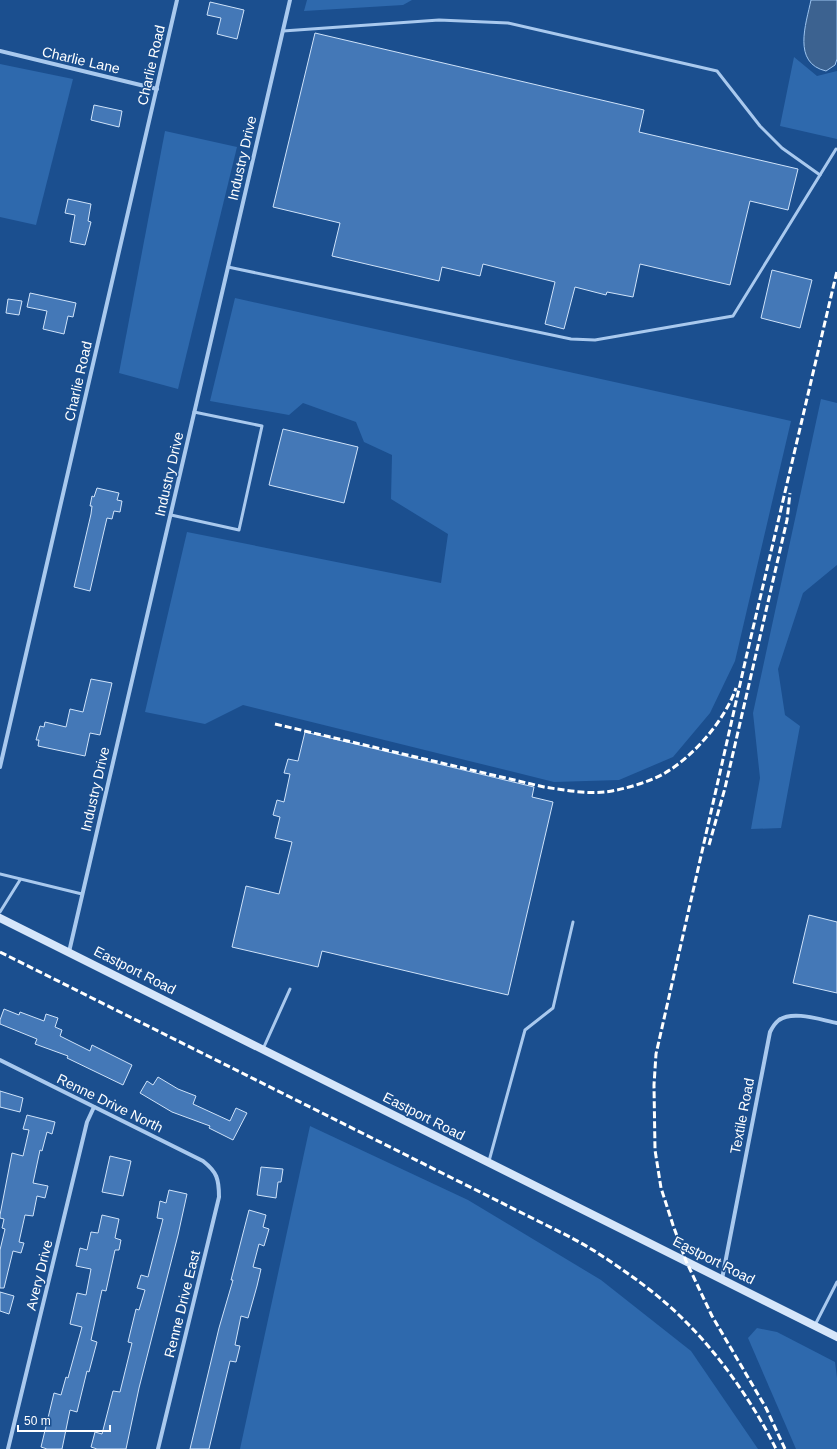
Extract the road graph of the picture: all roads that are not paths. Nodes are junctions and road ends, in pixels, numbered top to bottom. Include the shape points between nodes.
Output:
1 (177, 0) edge
2 (290, 0) edge
3 (283, 31) junction
4 (0, 52) edge
5 (157, 89) junction
6 (836, 149) dead end
7 (820, 175) junction
8 (228, 267) junction
9 (194, 412) junction
10 (170, 514) junction
11 (0, 767) edge
12 (0, 874) edge
13 (20, 880) junction
14 (82, 894) junction
15 (0, 912) edge
16 (0, 918) edge
17 (573, 922) dead end
18 (69, 952) junction
19 (290, 989) dead end
20 (837, 1023) edge
21 (263, 1049) junction
22 (0, 1060) edge
23 (94, 1107) junction
24 (489, 1163) junction
25 (210, 1167) joint
26 (722, 1279) junction
27 (837, 1282) edge
28 (815, 1326) junction
29 (837, 1336) edge
30 (8, 1449) edge
31 (158, 1449) edge

1 - 5 street, Charlie Road
2 - 3 street, Industry Drive
3 - 7 lane via 439,20 508,23 717,72 760,126 782,148
3 - 8 street, Industry Drive
4 - 5 street, Charlie Lane
5 - 11 street, Charlie Road
6 - 7 lane
7 - 8 lane via 733,316 595,340 571,339
8 - 9 street, Industry Drive
9 - 10 street, Industry Drive
9 - 10 lane via 262,426 239,530
10 - 14 street, Industry Drive
12 - 13 lane
13 - 14 lane
13 - 15 lane
14 - 18 street, Industry Drive
16 - 18 street, Eastport Road
17 - 24 lane via 553,1008 525,1030
18 - 21 street, Eastport Road
19 - 21 lane
20 - 26 street, Textile Road via 796,1015 780,1019 770,1032
21 - 24 street, Eastport Road
22 - 23 street, Renne Drive North
23 - 25 street, Renne Drive North via 203,1161
23 - 30 street, Avery Drive via 87,1122
24 - 26 street, Eastport Road
25 - 31 street, Renne Drive East via 216,1174 219,1197
26 - 28 street, Eastport Road
27 - 28 lane
28 - 29 street, Eastport Road

